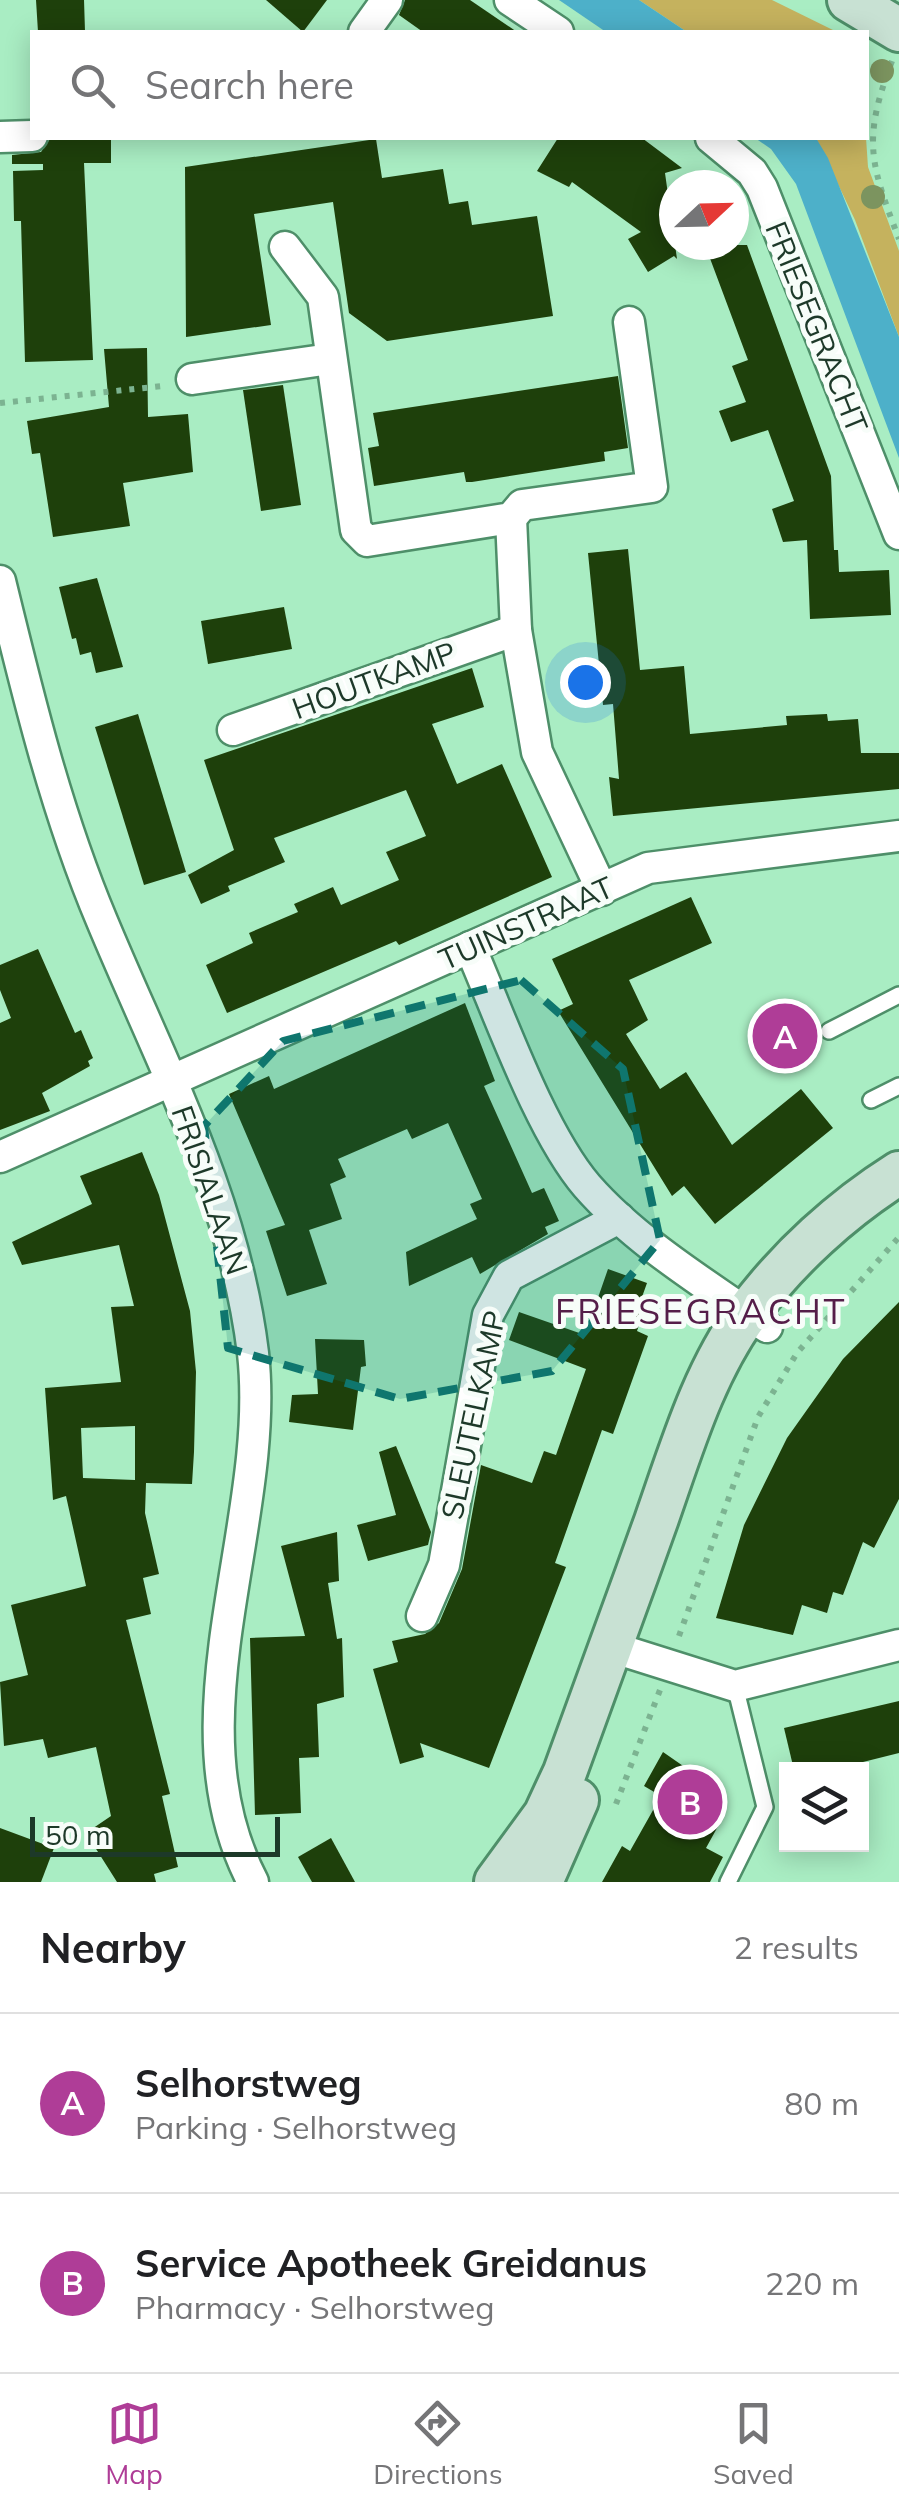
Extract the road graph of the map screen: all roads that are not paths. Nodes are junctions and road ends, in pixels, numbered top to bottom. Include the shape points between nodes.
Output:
1 (387, 0) edge
2 (510, 0) edge
3 (849, 0) edge
4 (365, 30) edge
5 (555, 30) edge
6 (897, 43) edge
7 (30, 136) edge
8 (0, 137) edge
9 (713, 140) edge
10 (285, 247) dead end
11 (629, 322) dead end
12 (330, 359) junction
13 (192, 379) road end
14 (511, 518) junction
15 (899, 534) edge
16 (0, 581) edge
17 (516, 630) junction
18 (233, 730) dead end
19 (899, 836) edge
20 (602, 890) junction
21 (470, 947) junction
22 (899, 995) edge
23 (830, 1031) dead end
24 (174, 1082) junction
25 (899, 1086) edge
26 (871, 1100) dead end
27 (0, 1156) edge
28 (899, 1173) edge
29 (899, 1204) edge
30 (619, 1218) junction
31 (757, 1320) junction
32 (422, 1616) dead end
33 (896, 1638) edge
34 (636, 1655) junction
35 (735, 1686) junction
36 (253, 1882) edge
37 (496, 1882) edge
38 (541, 1882) edge
39 (728, 1882) edge

1 - 4 street
2 - 5 street
3 - 6 street
7 - 8 street
9 - 15 street, FRIESEGRACHT via 762,188
10 - 12 street via 323,297
11 - 14 street via 652,487 522,505
12 - 13 street
12 - 14 street via 356,530 367,541
14 - 17 street
16 - 24 street, FRISIALAAN via 38,734 100,917
17 - 18 street, HOUTKAMP
17 - 20 street via 536,752
19 - 20 street, TUINSTRAAT via 648,868
20 - 21 street, TUINSTRAAT
21 - 24 street, TUINSTRAAT
21 - 30 street via 540,1106 585,1184
22 - 23 lane
24 - 27 street, TUINSTRAAT
24 - 36 street, FRISIALAAN via 231,1233 253,1359 250,1462 220,1697 231,1822
25 - 26 lane
28 - 31 street via 808,1246
29 - 31 street
30 - 31 street
30 - 32 street, SLEUTELKAMP via 509,1276 488,1315 444,1565
31 - 34 street via 668,1531
33 - 35 street
34 - 35 street
34 - 37 street via 546,1814
34 - 38 street
35 - 39 lane via 765,1807

